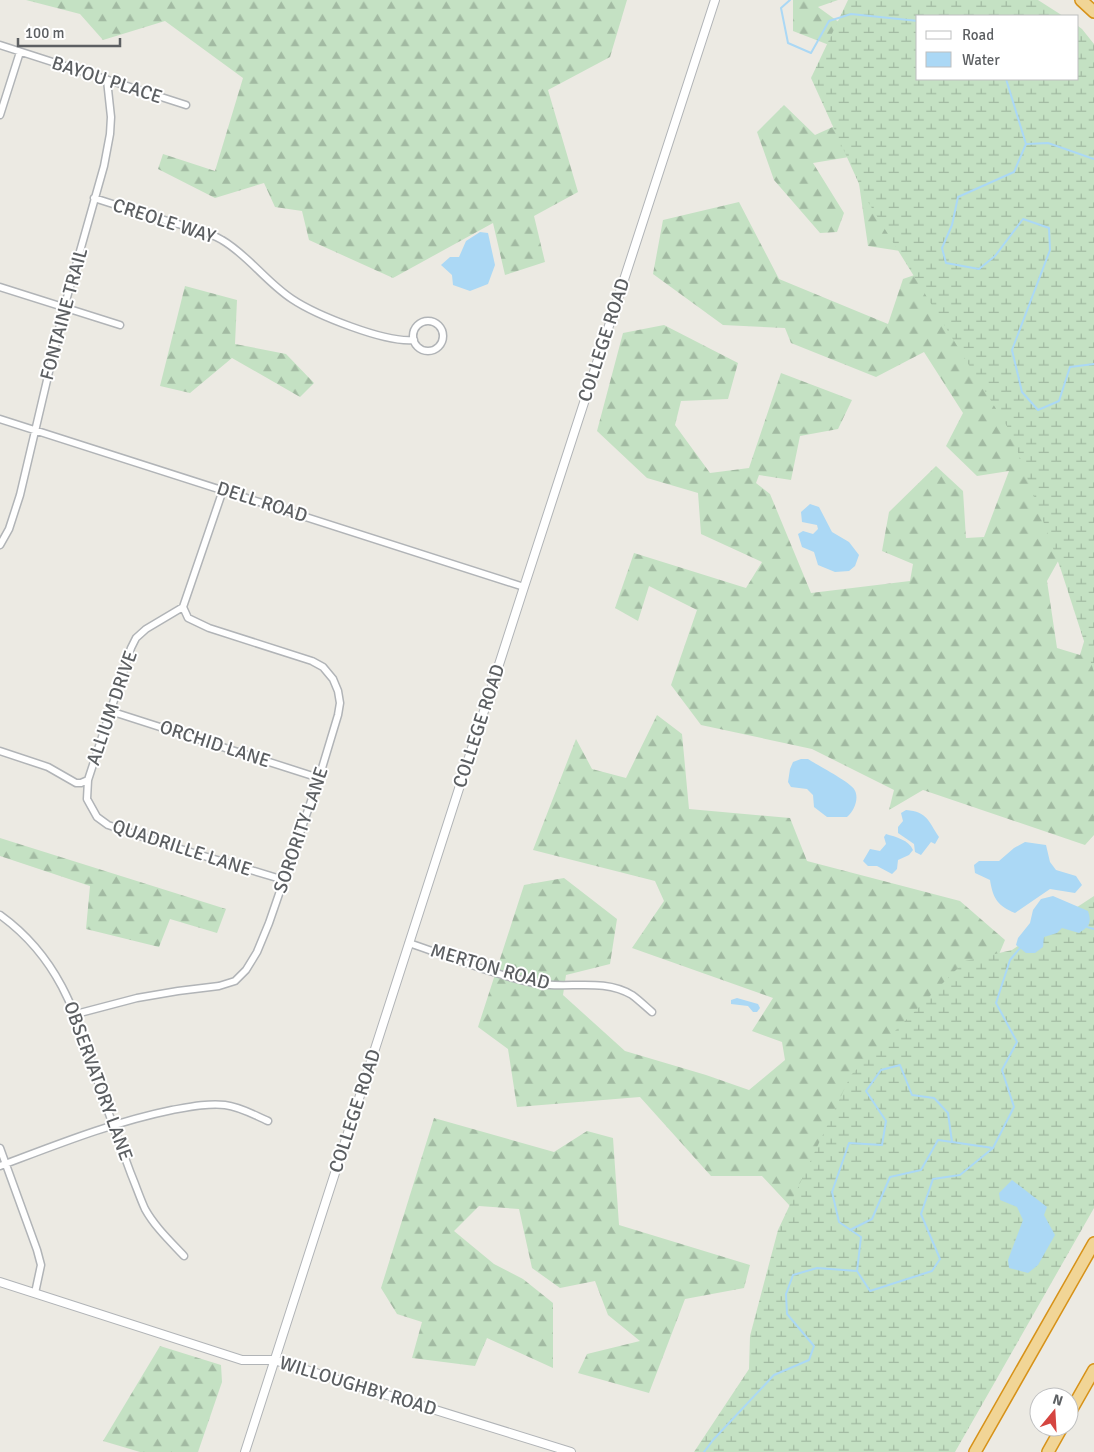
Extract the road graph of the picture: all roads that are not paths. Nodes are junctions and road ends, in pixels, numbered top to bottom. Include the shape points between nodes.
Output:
1 (715, 0) edge
2 (1081, 0) edge
3 (1094, 12) edge
4 (0, 45) edge
5 (20, 52) junction
6 (107, 80) junction
7 (186, 105) dead end
8 (0, 115) edge
9 (94, 198) junction
10 (0, 287) edge
11 (64, 308) junction
12 (120, 325) dead end
13 (414, 340) junction
14 (0, 419) edge
15 (35, 430) junction
16 (223, 490) junction
17 (1, 542) edge
18 (524, 587) junction
19 (184, 607) junction
20 (110, 711) junction
21 (0, 751) edge
22 (319, 778) junction
23 (88, 780) junction
24 (284, 880) junction
25 (0, 915) edge
26 (409, 943) junction
27 (652, 1012) dead end
28 (76, 1014) junction
29 (268, 1121) dead end
30 (112, 1126) junction
31 (0, 1148) edge
32 (3, 1165) edge
33 (1094, 1243) edge
34 (184, 1256) dead end
35 (0, 1282) edge
36 (35, 1293) junction
37 (274, 1360) junction
38 (1094, 1370) edge
39 (1079, 1396) edge
40 (1056, 1437) edge
41 (245, 1452) edge
42 (571, 1452) edge
43 (975, 1452) edge
44 (1048, 1452) edge

1 - 18 street, COLLEGE ROAD
2 - 3 highway
4 - 5 street, BAYOU PLACE
5 - 6 street, BAYOU PLACE
5 - 8 street
6 - 7 street, BAYOU PLACE
6 - 9 street, FONTAINE TRAIL via 110,134
9 - 11 street, FONTAINE TRAIL
9 - 13 street, CREOLE WAY via 220,238 292,299 335,321 378,335
10 - 11 street
11 - 12 street
11 - 15 street, FONTAINE TRAIL
13 - 13 street, CREOLE WAY via 414,330 425,321 435,322 442,329 444,339 434,350 420,348
14 - 15 street, DELL ROAD
15 - 16 street, DELL ROAD
15 - 17 street, FONTAINE TRAIL via 15,514
16 - 18 street, DELL ROAD
16 - 19 street
18 - 26 street, COLLEGE ROAD
19 - 20 street, ALLIUM DRIVE via 136,638
19 - 22 street, SORORITY LANE via 188,618 197,623 312,661 323,667 333,679 340,704
20 - 22 street, ORCHID LANE
20 - 23 street, ALLIUM DRIVE
21 - 23 street via 48,767 76,783
22 - 24 street, SORORITY LANE
23 - 24 street, QUADRILLE LANE via 87,799 97,817 108,824
24 - 28 street, SORORITY LANE via 257,952 235,981 136,998
25 - 28 street, OBSERVATORY LANE via 18,929 45,959
26 - 27 street, MERTON ROAD via 532,982 604,986 620,990 632,995
26 - 37 street, COLLEGE ROAD
28 - 30 street, OBSERVATORY LANE
29 - 30 street via 223,1105 193,1106 146,1115
30 - 32 street
30 - 34 street, OBSERVATORY LANE via 145,1209
31 - 32 street
32 - 36 street via 41,1265
33 - 43 highway
35 - 36 street, WILLOUGHBY ROAD
36 - 37 street, WILLOUGHBY ROAD via 242,1360
37 - 41 street, COLLEGE ROAD
37 - 42 street, WILLOUGHBY ROAD
38 - 39 highway
40 - 44 highway

